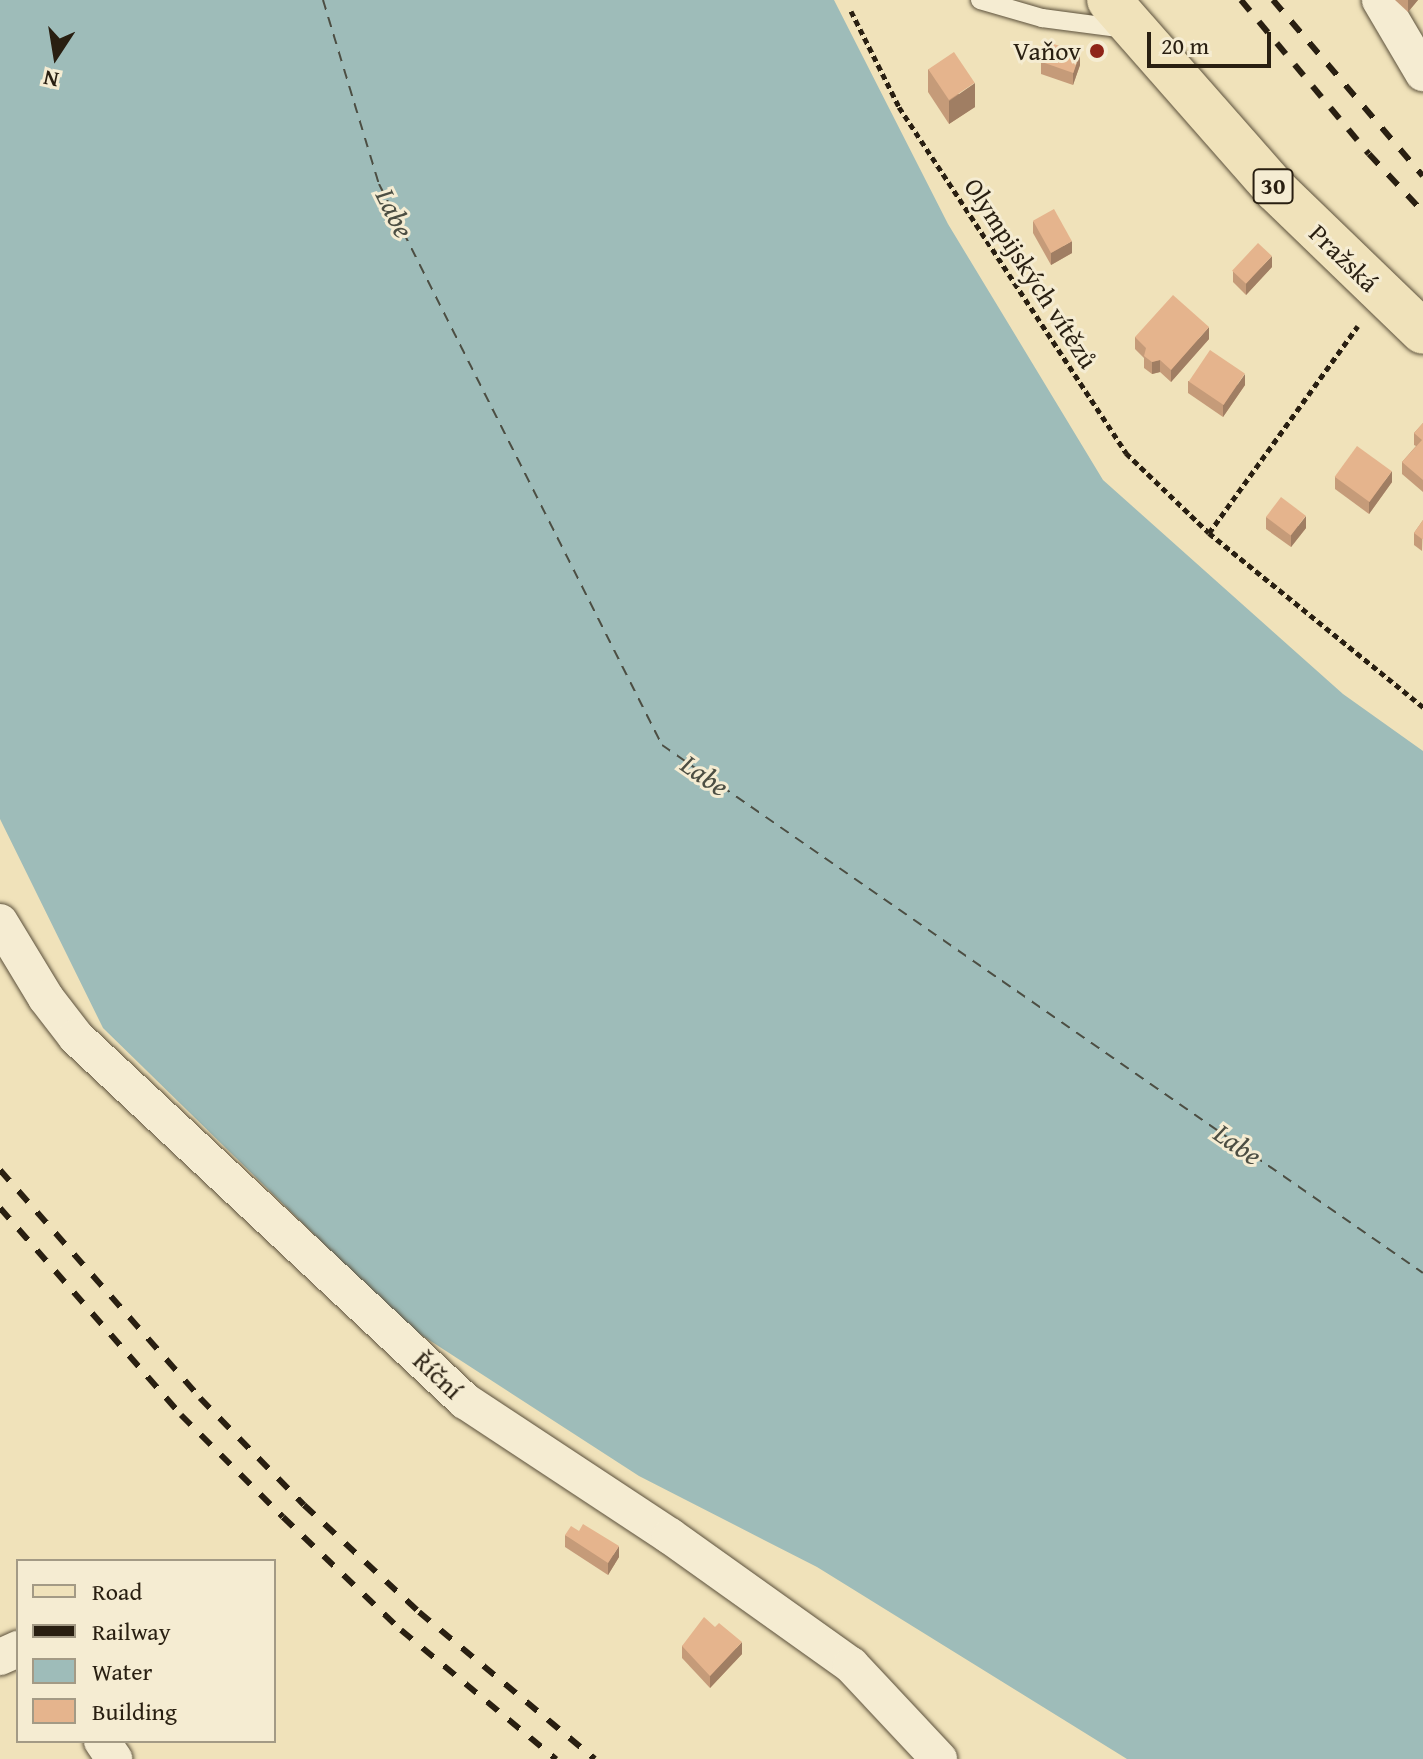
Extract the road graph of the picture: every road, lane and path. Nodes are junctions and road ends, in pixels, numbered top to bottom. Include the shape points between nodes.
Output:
1 (980, 0) edge
2 (1380, 0) edge
3 (851, 11) dead end
4 (1122, 15) edge
5 (1423, 73) edge
6 (1381, 294) junction
7 (1423, 332) edge
8 (1209, 533) junction
9 (1423, 707) edge
10 (0, 922) edge
11 (939, 1759) edge

1 - 4 lane via 1042,18
2 - 5 street
3 - 8 path, Olympijských vítězů via 899,107 1126,453
4 - 6 main road, Pražská / 30 via 1276,190
6 - 7 main road, Pražská / 30
6 - 8 path
8 - 9 path, Olympijských vítězů
10 - 11 street, Říční via 76,1037 465,1401 670,1536 851,1665

